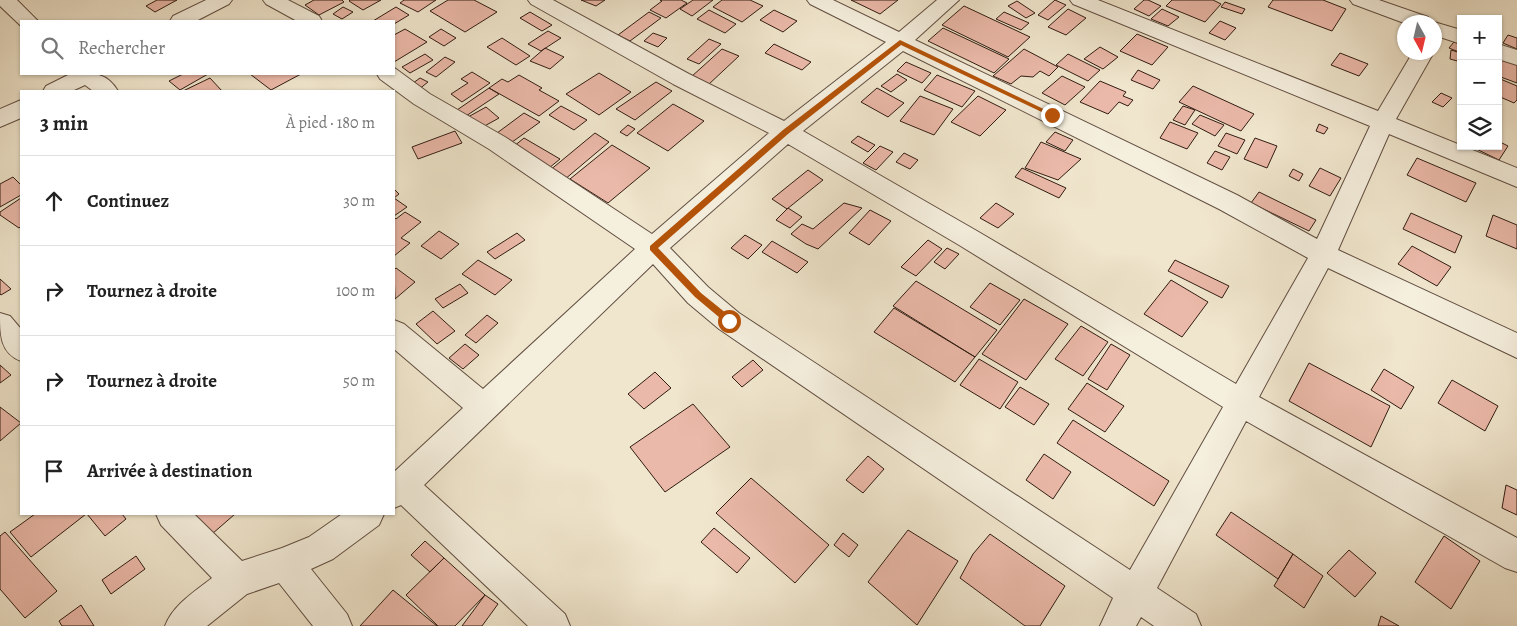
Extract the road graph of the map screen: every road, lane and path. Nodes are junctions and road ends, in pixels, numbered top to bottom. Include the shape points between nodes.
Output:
1 (5, 0) edge
2 (222, 0) edge
3 (273, 0) edge
4 (538, 0) edge
5 (816, 0) edge
6 (949, 0) edge
7 (1080, 0) edge
8 (1360, 0) edge
9 (1397, 15) edge
10 (27, 20) edge
11 (182, 20) edge
12 (310, 20) edge
13 (1442, 32) edge
14 (1457, 36) edge
15 (900, 42) junction
16 (1502, 52) edge
17 (1517, 58) edge
18 (1419, 60) edge
19 (85, 75) edge
20 (88, 75) edge
21 (389, 75) edge
22 (56, 90) edge
23 (106, 90) edge
24 (20, 109) edge
25 (0, 119) edge
26 (1383, 122) junction
27 (786, 132) junction
28 (1517, 178) edge
29 (653, 248) junction
30 (1323, 254) junction
31 (0, 324) edge
32 (395, 333) edge
33 (1517, 346) edge
34 (20, 348) edge
35 (1240, 402) junction
36 (484, 408) junction
37 (398, 489) edge
38 (173, 515) edge
39 (367, 515) edge
40 (1517, 556) edge
41 (284, 564) junction
42 (237, 580) junction
43 (1135, 592) junction
44 (182, 626) edge
45 (335, 626) edge
46 (553, 626) edge
47 (1117, 626) edge
48 (1184, 626) edge

1 - 10 street
2 - 11 street
3 - 12 street
4 - 27 street via 681,79
5 - 15 street
6 - 15 street
7 - 26 street
8 - 9 street
13 - 14 street
15 - 27 street
15 - 30 street via 1175,176
16 - 17 street
18 - 26 street
19 - 22 street
20 - 23 street
21 - 29 street
24 - 25 street
26 - 28 street
26 - 30 street
27 - 29 street
27 - 35 street
29 - 36 street
29 - 43 street via 698,295 729,321
30 - 33 street
30 - 35 street
31 - 34 street
32 - 36 street
35 - 40 street
35 - 43 street
36 - 37 street
37 - 46 street
38 - 42 street
39 - 41 street via 321,548
41 - 42 street
41 - 45 street
42 - 44 street
43 - 47 street
43 - 48 street

